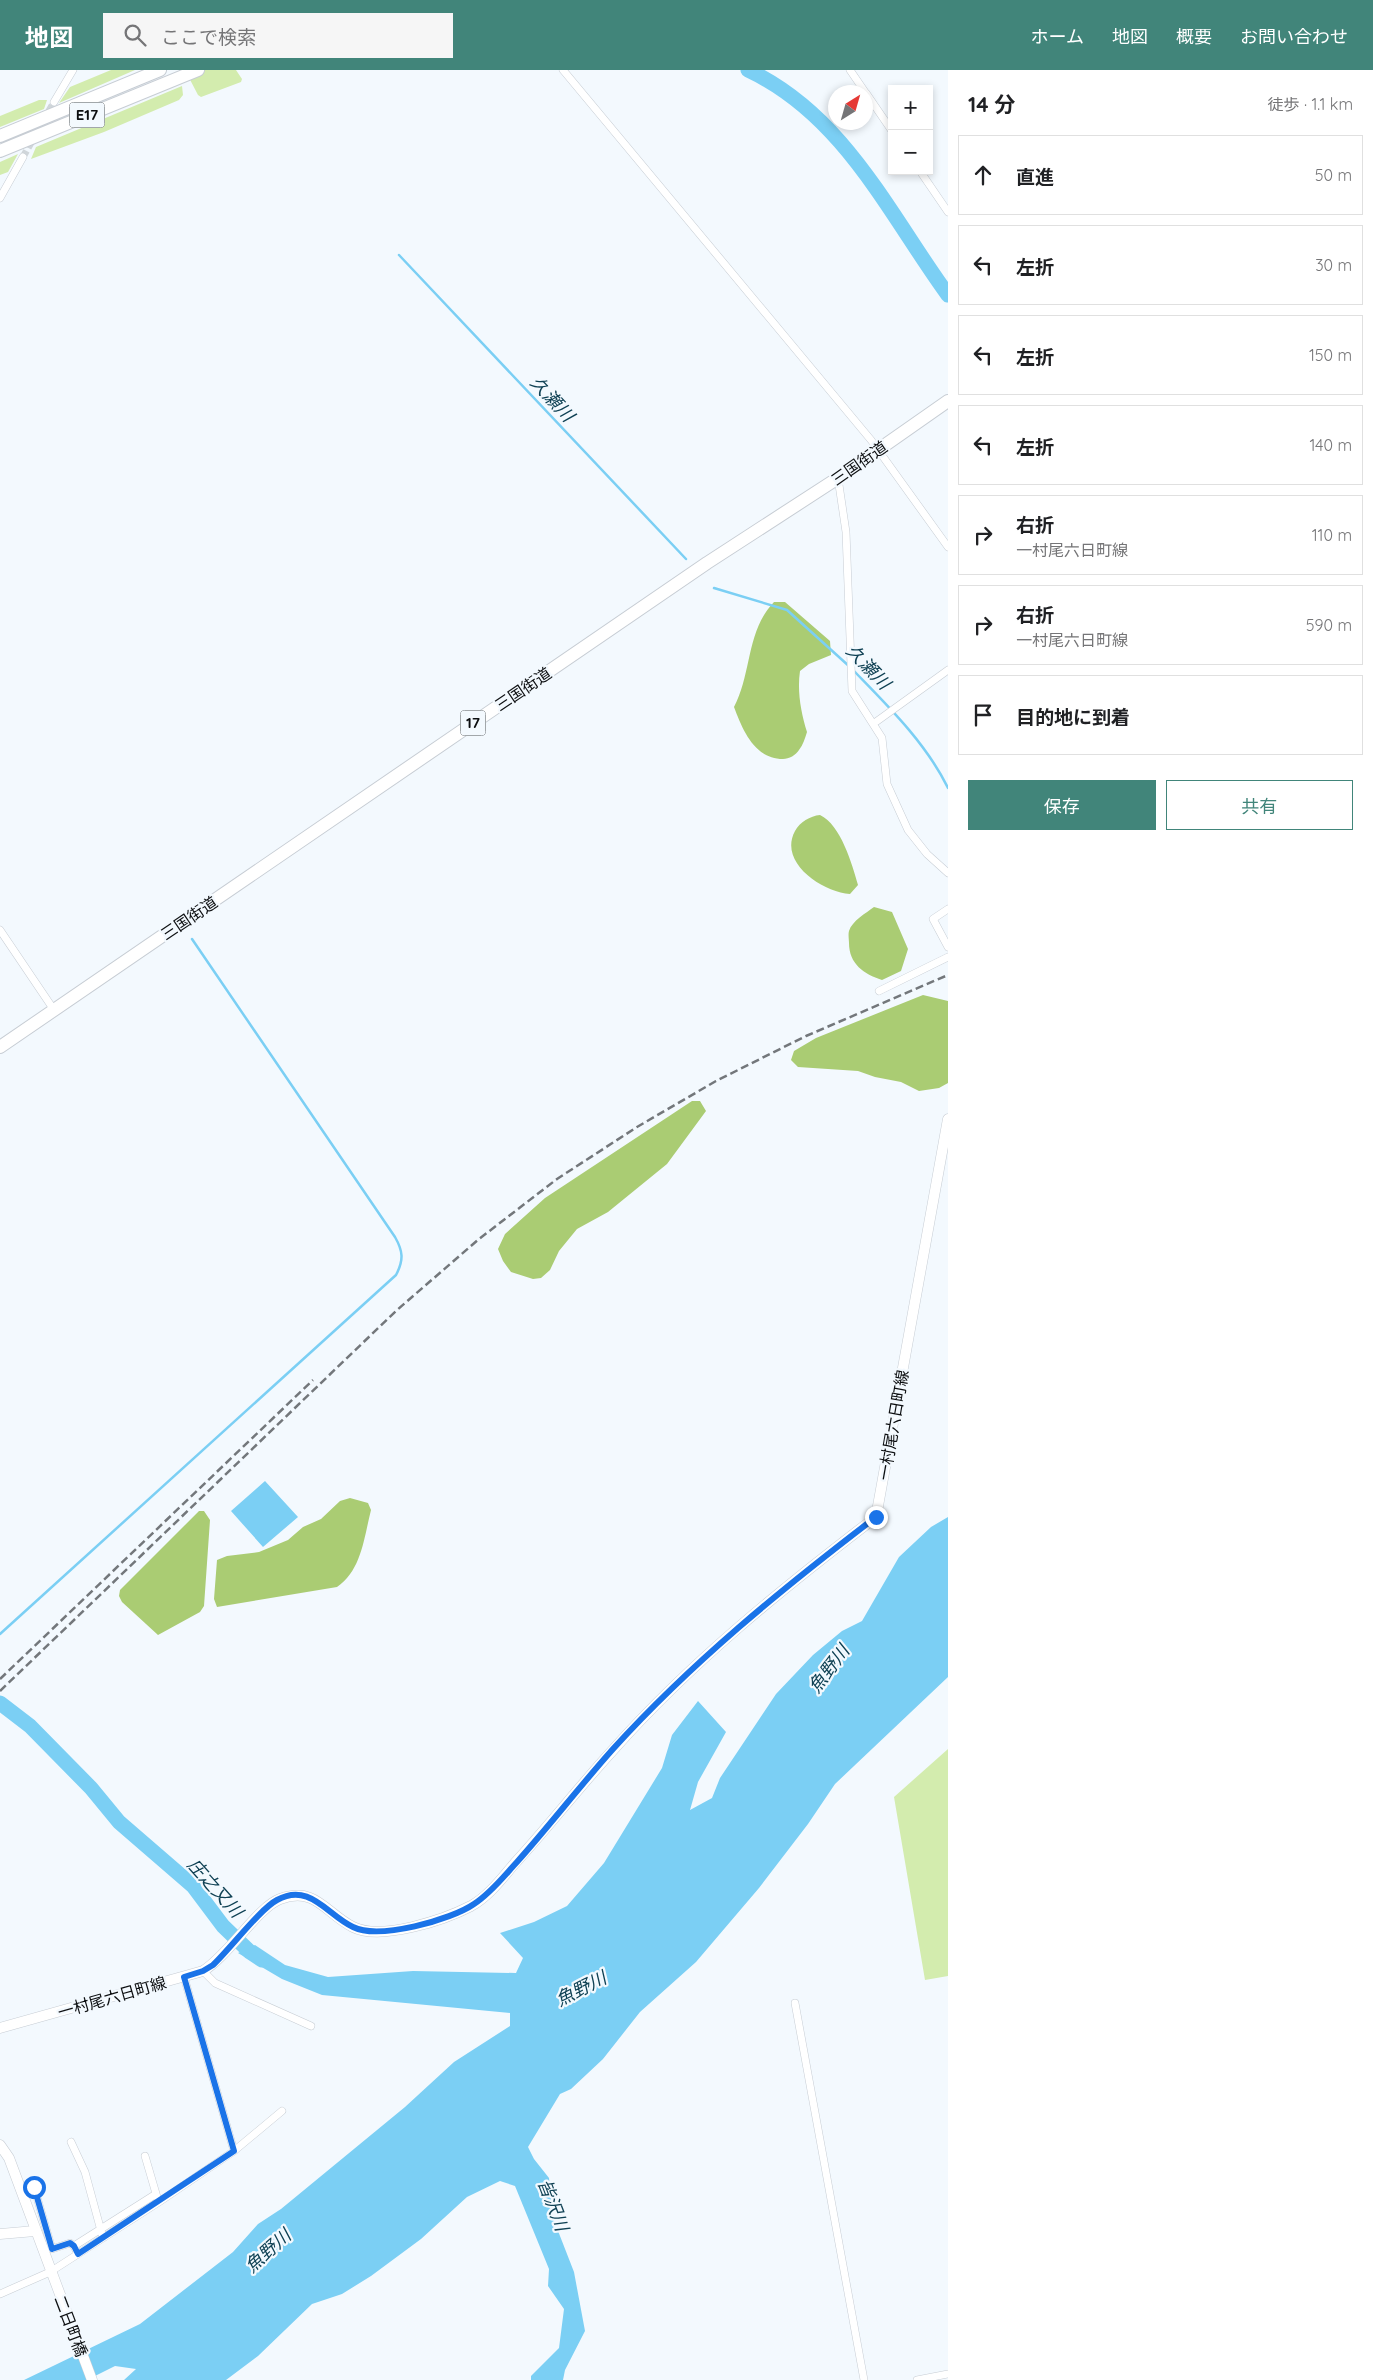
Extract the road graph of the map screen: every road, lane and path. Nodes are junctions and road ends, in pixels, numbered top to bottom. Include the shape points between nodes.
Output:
1 (73, 70) edge
2 (160, 70) edge
3 (198, 70) edge
4 (563, 70) edge
5 (850, 70) edge
6 (860, 85) edge
7 (54, 102) tunnel mouth
8 (873, 104) edge
9 (891, 130) edge
10 (0, 136) edge
11 (0, 151) edge
12 (23, 157) tunnel mouth
13 (923, 175) edge
14 (0, 198) edge
15 (948, 212) edge
16 (948, 401) edge
17 (877, 450) junction
18 (838, 478) junction
19 (948, 547) edge
20 (948, 670) edge
21 (873, 724) junction
22 (948, 873) edge
23 (948, 909) edge
24 (0, 930) edge
25 (948, 947) edge
26 (948, 957) edge
27 (879, 991) dead end
28 (54, 1010) junction
29 (0, 1047) edge
30 (948, 1119) edge
31 (203, 1971) junction
32 (184, 1977) junction
33 (795, 2003) dead end
34 (311, 2026) dead end
35 (0, 2028) edge
36 (282, 2111) dead end
37 (71, 2142) dead end
38 (0, 2145) edge
39 (234, 2151) junction
40 (145, 2156) dead end
41 (34, 2187) dead end
42 (156, 2194) junction
43 (159, 2202) junction
44 (100, 2228) junction
45 (36, 2231) junction
46 (0, 2234) edge
47 (103, 2238) junction
48 (74, 2246) junction
49 (78, 2254) junction
50 (50, 2272) junction
51 (0, 2294) edge
52 (948, 2374) edge
53 (92, 2380) edge
54 (864, 2380) edge
55 (917, 2380) edge

1 - 7 street
2 - 10 highway, E17
3 - 11 highway, E17
4 - 17 street
5 - 6 street
8 - 9 street
12 - 14 street
13 - 15 street
16 - 17 highway, 三国街道 / 17
17 - 18 highway, 三国街道 / 17
17 - 19 street
18 - 21 street via 846,532 852,691
18 - 28 highway, 三国街道 / 17 via 707,562
20 - 21 street
21 - 22 street via 882,738 887,784 892,799 908,830
23 - 25 street via 933,919
24 - 28 street
26 - 27 street
28 - 29 highway, 三国街道 / 17
30 - 31 main road, 一村尾六日町線 via 876,1517 759,1609 709,1653 613,1749 547,1829 473,1905 451,1915 382,1932 353,1927 310,1896 293,1895 277,1900 229,1950
31 - 32 main road, 一村尾六日町線
31 - 34 street via 215,1983
32 - 35 main road, 一村尾六日町線
32 - 39 street
33 - 54 street
36 - 39 street
37 - 44 street via 85,2172
38 - 45 main road via 9,2158
39 - 43 street
40 - 42 street
41 - 48 street via 52,2249 70,2243
42 - 43 street
42 - 44 street
43 - 47 street
44 - 47 street
44 - 48 street
45 - 46 main road
45 - 50 main road, 二日町橋
47 - 49 street
48 - 49 street
49 - 50 street
50 - 51 street
50 - 53 main road, 二日町橋
52 - 55 street

